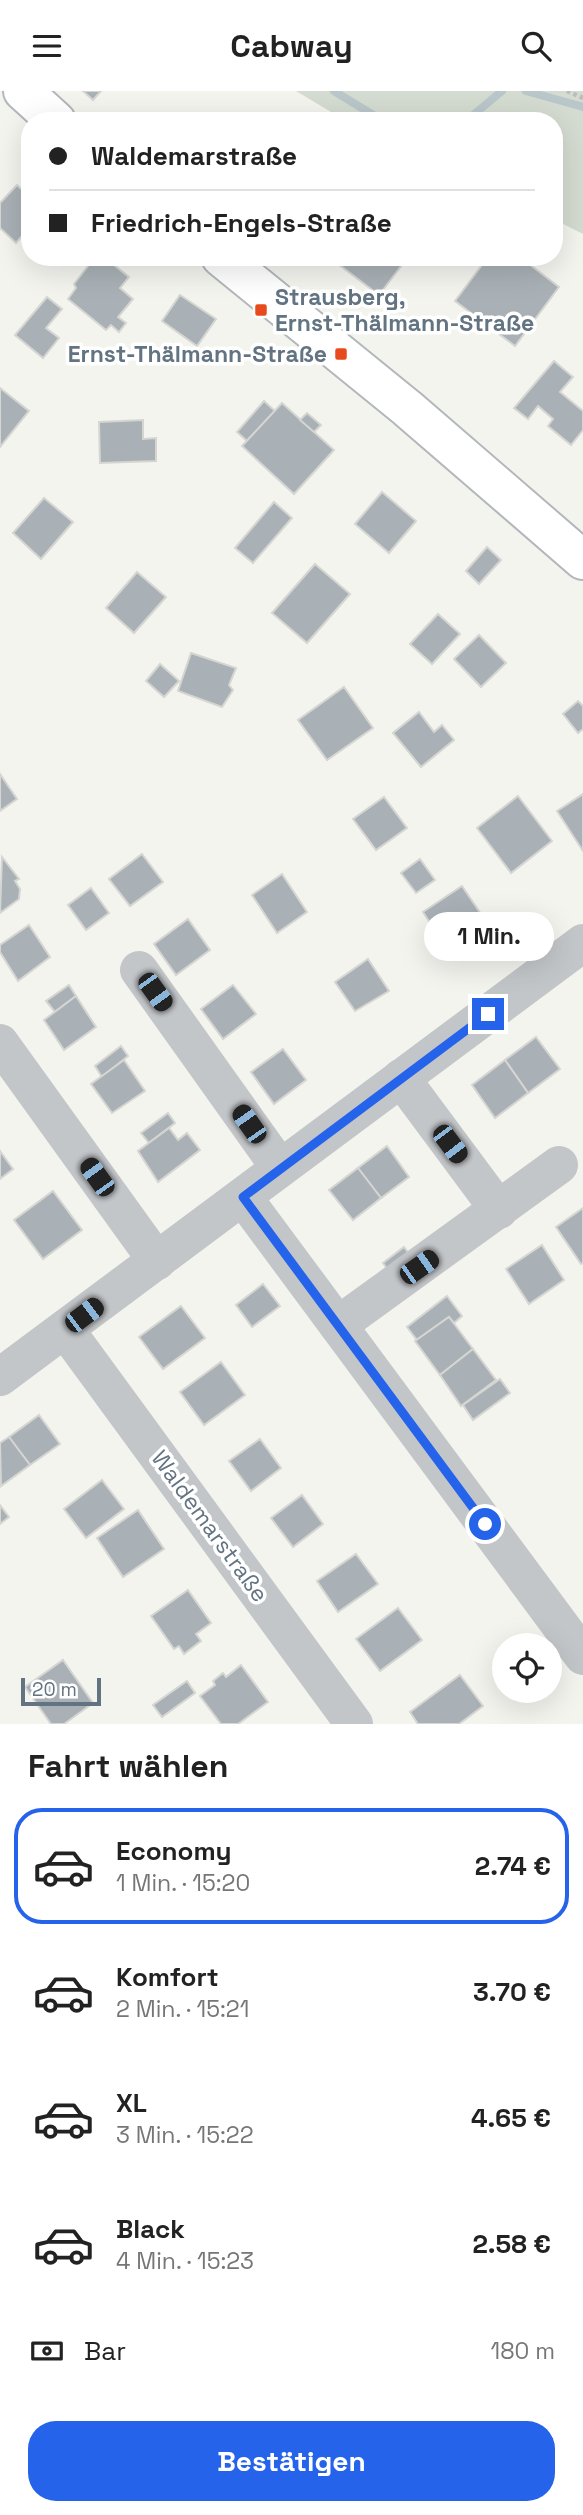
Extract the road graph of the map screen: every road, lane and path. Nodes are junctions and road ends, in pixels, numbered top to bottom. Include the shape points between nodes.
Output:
1 (23, 91) edge
2 (567, 91) edge
3 (583, 98) edge
4 (46, 112) edge
5 (232, 266) edge
6 (583, 560) edge
7 (583, 943) edge
8 (139, 970) dead end
9 (0, 1043) edge
10 (401, 1078) junction
11 (559, 1165) dead end
12 (280, 1168) junction
13 (243, 1197) junction
14 (499, 1210) junction
15 (157, 1261) junction
16 (338, 1325) junction
17 (65, 1329) junction
18 (0, 1377) edge
19 (583, 1656) edge
20 (354, 1724) edge

1 - 4 main road
2 - 3 path
5 - 6 main road
7 - 10 street
8 - 12 street
9 - 15 street
10 - 12 street
10 - 14 street
11 - 14 street
12 - 13 street
13 - 15 street
13 - 16 street
14 - 16 street
15 - 17 street
16 - 19 street
17 - 18 street
17 - 20 street, Waldemarstraße

